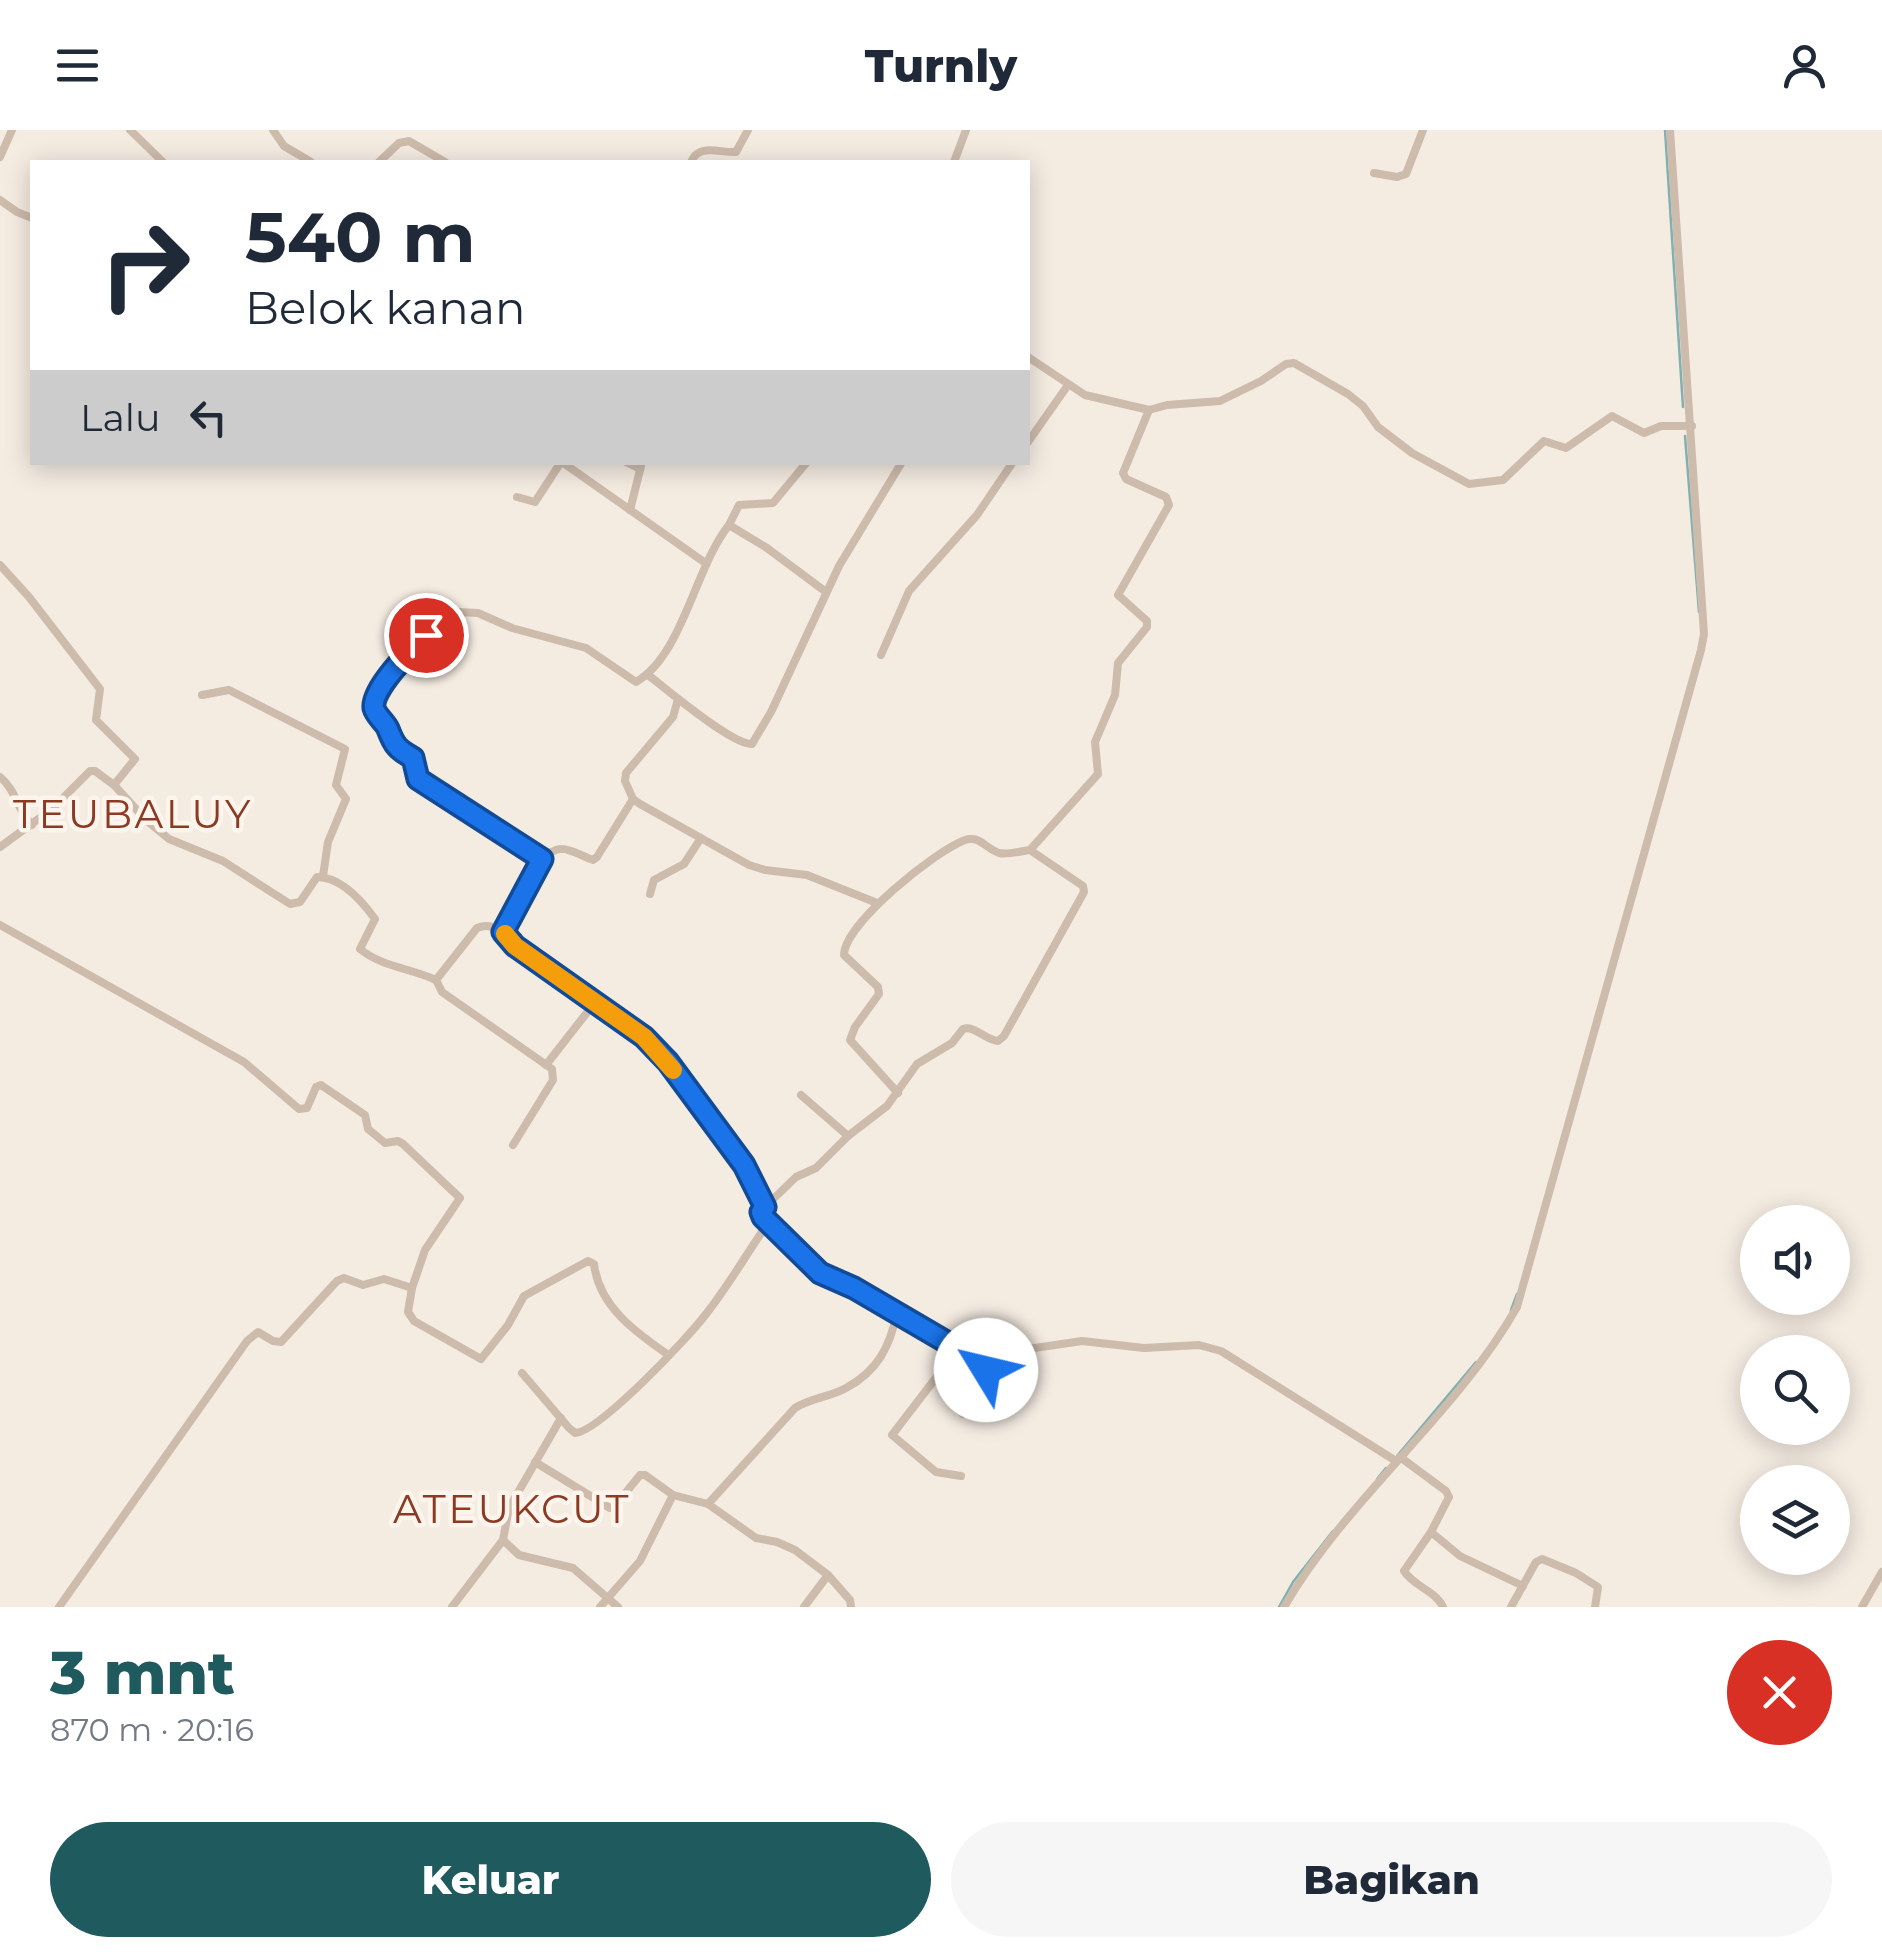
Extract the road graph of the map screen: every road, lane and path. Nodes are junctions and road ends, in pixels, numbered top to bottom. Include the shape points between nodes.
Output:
1 (12, 130) edge
2 (130, 130) edge
3 (273, 130) edge
4 (748, 130) edge
5 (966, 130) edge
6 (1423, 130) edge
7 (1670, 130) edge
8 (0, 157) edge
9 (161, 160) edge
10 (308, 160) edge
11 (381, 160) edge
12 (442, 160) edge
13 (692, 160) edge
14 (955, 160) edge
15 (1374, 173) dead end
16 (0, 200) edge
17 (30, 217) edge
18 (1030, 358) edge
19 (1068, 385) junction
20 (1149, 410) junction
21 (1692, 426) junction
22 (1030, 439) edge
23 (559, 465) edge
24 (565, 465) edge
25 (805, 465) edge
26 (900, 465) edge
27 (1011, 465) edge
28 (642, 466) edge
29 (516, 497) dead end
30 (630, 510) junction
31 (729, 524) junction
32 (704, 562) junction
33 (0, 565) edge
34 (826, 592) junction
35 (881, 654) dead end
36 (646, 674) junction
37 (202, 695) dead end
38 (678, 699) junction
39 (0, 777) edge
40 (114, 785) junction
41 (633, 798) junction
42 (32, 825) junction
43 (701, 838) junction
44 (0, 847) edge
45 (1030, 850) junction
46 (542, 859) junction
47 (324, 876) junction
48 (650, 894) dead end
49 (877, 903) junction
50 (0, 926) edge
51 (503, 932) junction
52 (436, 980) junction
53 (596, 1000) junction
54 (546, 1065) junction
55 (898, 1092) junction
56 (801, 1095) dead end
57 (848, 1136) junction
58 (513, 1146) dead end
59 (765, 1207) junction
60 (768, 1223) junction
61 (412, 1288) junction
62 (897, 1313) junction
63 (958, 1349) junction
64 (667, 1354) junction
65 (982, 1358) junction
66 (522, 1373) dead end
67 (963, 1414) dead end
68 (561, 1418) junction
69 (1398, 1459) junction
70 (535, 1462) junction
71 (962, 1476) dead end
72 (673, 1496) junction
73 (708, 1504) junction
74 (1431, 1532) junction
75 (503, 1540) junction
76 (1882, 1572) edge
77 (828, 1575) junction
78 (1522, 1586) junction
79 (610, 1597) junction
80 (59, 1607) edge
81 (452, 1607) edge
82 (600, 1607) edge
83 (618, 1607) edge
84 (804, 1607) edge
85 (851, 1607) edge
86 (1284, 1607) edge
87 (1443, 1607) edge
88 (1511, 1607) edge
89 (1595, 1607) edge
90 (1862, 1607) edge

1 - 8 street
2 - 9 street
3 - 10 street
4 - 13 street via 736,152 702,151
5 - 14 street
6 - 15 street via 1406,174
7 - 21 street
11 - 12 street via 409,141
16 - 17 street
18 - 19 street
19 - 20 street via 1096,399
19 - 22 street
20 - 21 street via 1220,401 1294,364 1348,394 1412,453 1476,485 1504,480 1544,441 1570,446 1612,416 1644,433
20 - 45 street via 1122,473 1170,503 1118,595 1147,627 1118,663 1115,695 1095,742 1098,774
21 - 69 street via 1704,634 1539,1235 1504,1330
23 - 29 street via 535,502
24 - 30 street
25 - 31 street via 773,504 740,505
26 - 34 street
27 - 35 street via 910,591
28 - 30 street
30 - 32 street
31 - 32 street
31 - 34 street
32 - 36 street via 671,642
33 - 40 street via 100,689 96,720 134,759
34 - 38 street via 752,744
36 - 38 street
36 - 46 street via 636,682 586,648 458,612 395,667 380,693 375,710 396,748 413,758 418,779
37 - 47 street via 229,690 345,749 336,785 346,799 328,842
38 - 41 street via 673,718 626,773
39 - 42 street
40 - 42 street via 90,771
40 - 47 street via 159,832 223,861 284,902 298,904
41 - 43 street
41 - 46 street via 597,858 558,848
42 - 44 street
43 - 48 street via 684,864 654,880
43 - 49 street via 749,864 807,874
45 - 49 street via 1004,854 968,839
45 - 55 street via 1084,890 1013,1023 998,1040 967,1026 917,1064
46 - 51 street
47 - 52 street via 374,916 362,951 385,966
49 - 55 street via 843,951 879,994 850,1040
50 - 61 street via 244,1062 300,1109 320,1086 365,1115 385,1142 404,1144 460,1198 426,1250
51 - 52 street via 477,928
51 - 53 street
52 - 54 street via 442,992
53 - 54 street
53 - 59 street via 668,1062 744,1165
54 - 58 street via 553,1080
55 - 57 street
56 - 57 street
57 - 59 street
59 - 60 street
60 - 62 street via 820,1273
60 - 64 street via 706,1315
61 - 64 street via 408,1312 414,1320 481,1360 524,1296 591,1262 614,1309
61 - 80 street via 384,1278 363,1285 344,1278 282,1342 254,1334
62 - 63 street
62 - 73 street via 877,1365 845,1388 795,1408
63 - 65 street
63 - 71 street via 892,1437 940,1474
64 - 68 street via 618,1406 582,1432
65 - 67 street via 986,1370
65 - 69 street via 1082,1342 1199,1345 1232,1356
66 - 68 street
68 - 70 street
69 - 74 street via 1446,1491 1449,1498
69 - 86 street
70 - 72 street via 605,1506 615,1506 640,1475
70 - 75 street via 508,1508
72 - 73 street
72 - 79 street via 640,1561
73 - 77 street
74 - 78 street via 1460,1556
74 - 87 street via 1404,1570
75 - 79 street via 519,1555 574,1568
75 - 81 street
76 - 90 street
77 - 84 street
77 - 85 street
78 - 88 street
78 - 89 street via 1536,1562 1546,1560 1598,1588
79 - 82 street
79 - 83 street

